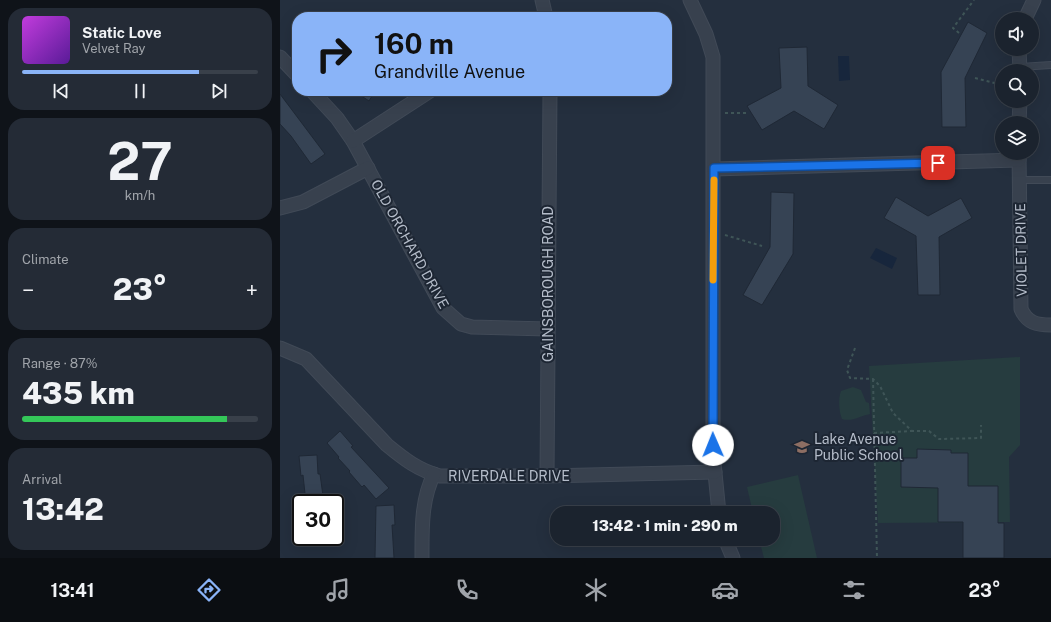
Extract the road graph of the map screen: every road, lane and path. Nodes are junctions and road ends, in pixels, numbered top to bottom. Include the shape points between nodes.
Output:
1 (542, 0) edge
2 (690, 0) edge
3 (974, 0) edge
4 (1034, 0) edge
5 (545, 12) edge
6 (1028, 12) edge
7 (958, 33) dead end
8 (280, 57) edge
9 (1051, 65) edge
10 (1039, 67) edge
11 (292, 70) edge
12 (975, 78) dead end
13 (995, 83) edge
14 (317, 96) edge
15 (422, 96) edge
16 (550, 96) edge
17 (714, 113) junction
18 (749, 113) dead end
19 (353, 141) junction
20 (995, 158) edge
21 (1019, 160) edge
22 (368, 168) junction
23 (714, 168) junction
24 (1020, 180) junction
25 (1051, 180) edge
26 (280, 208) edge
27 (713, 232) junction
28 (762, 246) dead end
29 (1051, 325) edge
30 (548, 329) junction
31 (280, 348) edge
32 (855, 348) dead end
33 (873, 379) junction
34 (981, 424) dead end
35 (912, 431) junction
36 (874, 433) junction
37 (715, 472) junction
38 (434, 474) junction
39 (547, 476) junction
40 (718, 506) edge
41 (728, 546) edge
42 (422, 558) edge
43 (733, 558) edge
44 (877, 558) edge

1 - 5 street
2 - 17 street via 706,34 713,57
3 - 7 path via 952,28
4 - 6 street
8 - 11 street
9 - 10 lane
12 - 13 path
14 - 19 street, OLD ORCHARD DRIVE via 337,118
15 - 19 street
16 - 30 street, GAINSBOROUGH ROAD
17 - 18 path
17 - 23 street
19 - 22 street, OLD ORCHARD DRIVE
20 - 23 street
21 - 24 street, VIOLET DRIVE
22 - 26 street via 303,202
22 - 30 street, OLD ORCHARD DRIVE via 443,308 451,316 461,324 472,327
23 - 27 street
24 - 25 lane
24 - 29 street, VIOLET DRIVE via 1021,309 1024,317 1030,322
27 - 28 path
27 - 37 street
30 - 39 street, GAINSBOROUGH ROAD
31 - 38 street, RIVERDALE DRIVE via 306,359 401,458
32 - 33 path via 847,370 850,378
33 - 35 path via 880,386 893,413
33 - 36 path
34 - 35 path via 981,438 939,439 929,431
35 - 36 path
36 - 44 path
37 - 39 street, RIVERDALE DRIVE
37 - 40 street
38 - 39 street, RIVERDALE DRIVE
38 - 42 street via 422,524
41 - 43 street

